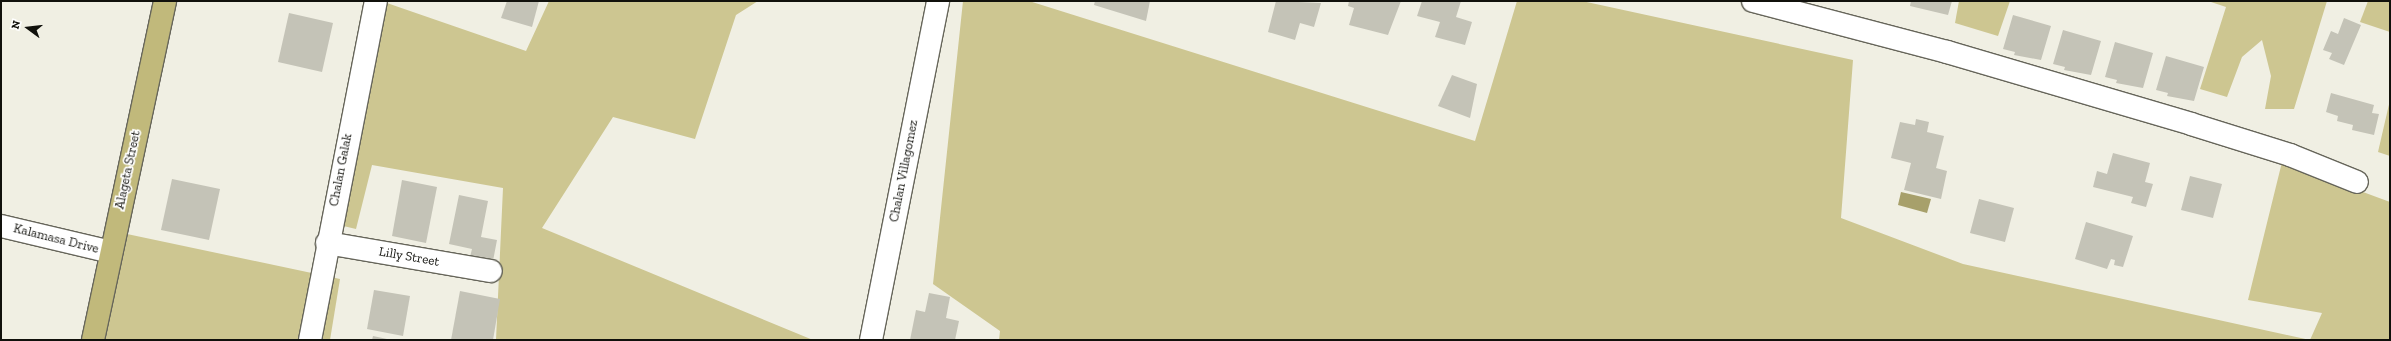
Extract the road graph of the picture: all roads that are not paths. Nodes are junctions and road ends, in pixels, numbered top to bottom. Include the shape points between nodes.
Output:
1 (165, 1) edge
2 (376, 1) edge
3 (938, 1) edge
4 (1752, 1) edge
5 (2357, 182) dead end
6 (1, 226) edge
7 (327, 243) junction
8 (111, 252) junction
9 (491, 271) dead end
10 (93, 340) edge
11 (310, 340) edge
12 (871, 340) edge

1 - 8 main road, Alageta Street
2 - 7 street, Chalan Galak
3 - 12 street, Chalan Villagomez
4 - 5 street via 1947,52 2191,124 2290,155
6 - 8 street, Kalamasa Drive
7 - 9 street, Lilly Street
7 - 11 street, Chalan Galak
8 - 10 main road, Alageta Street

